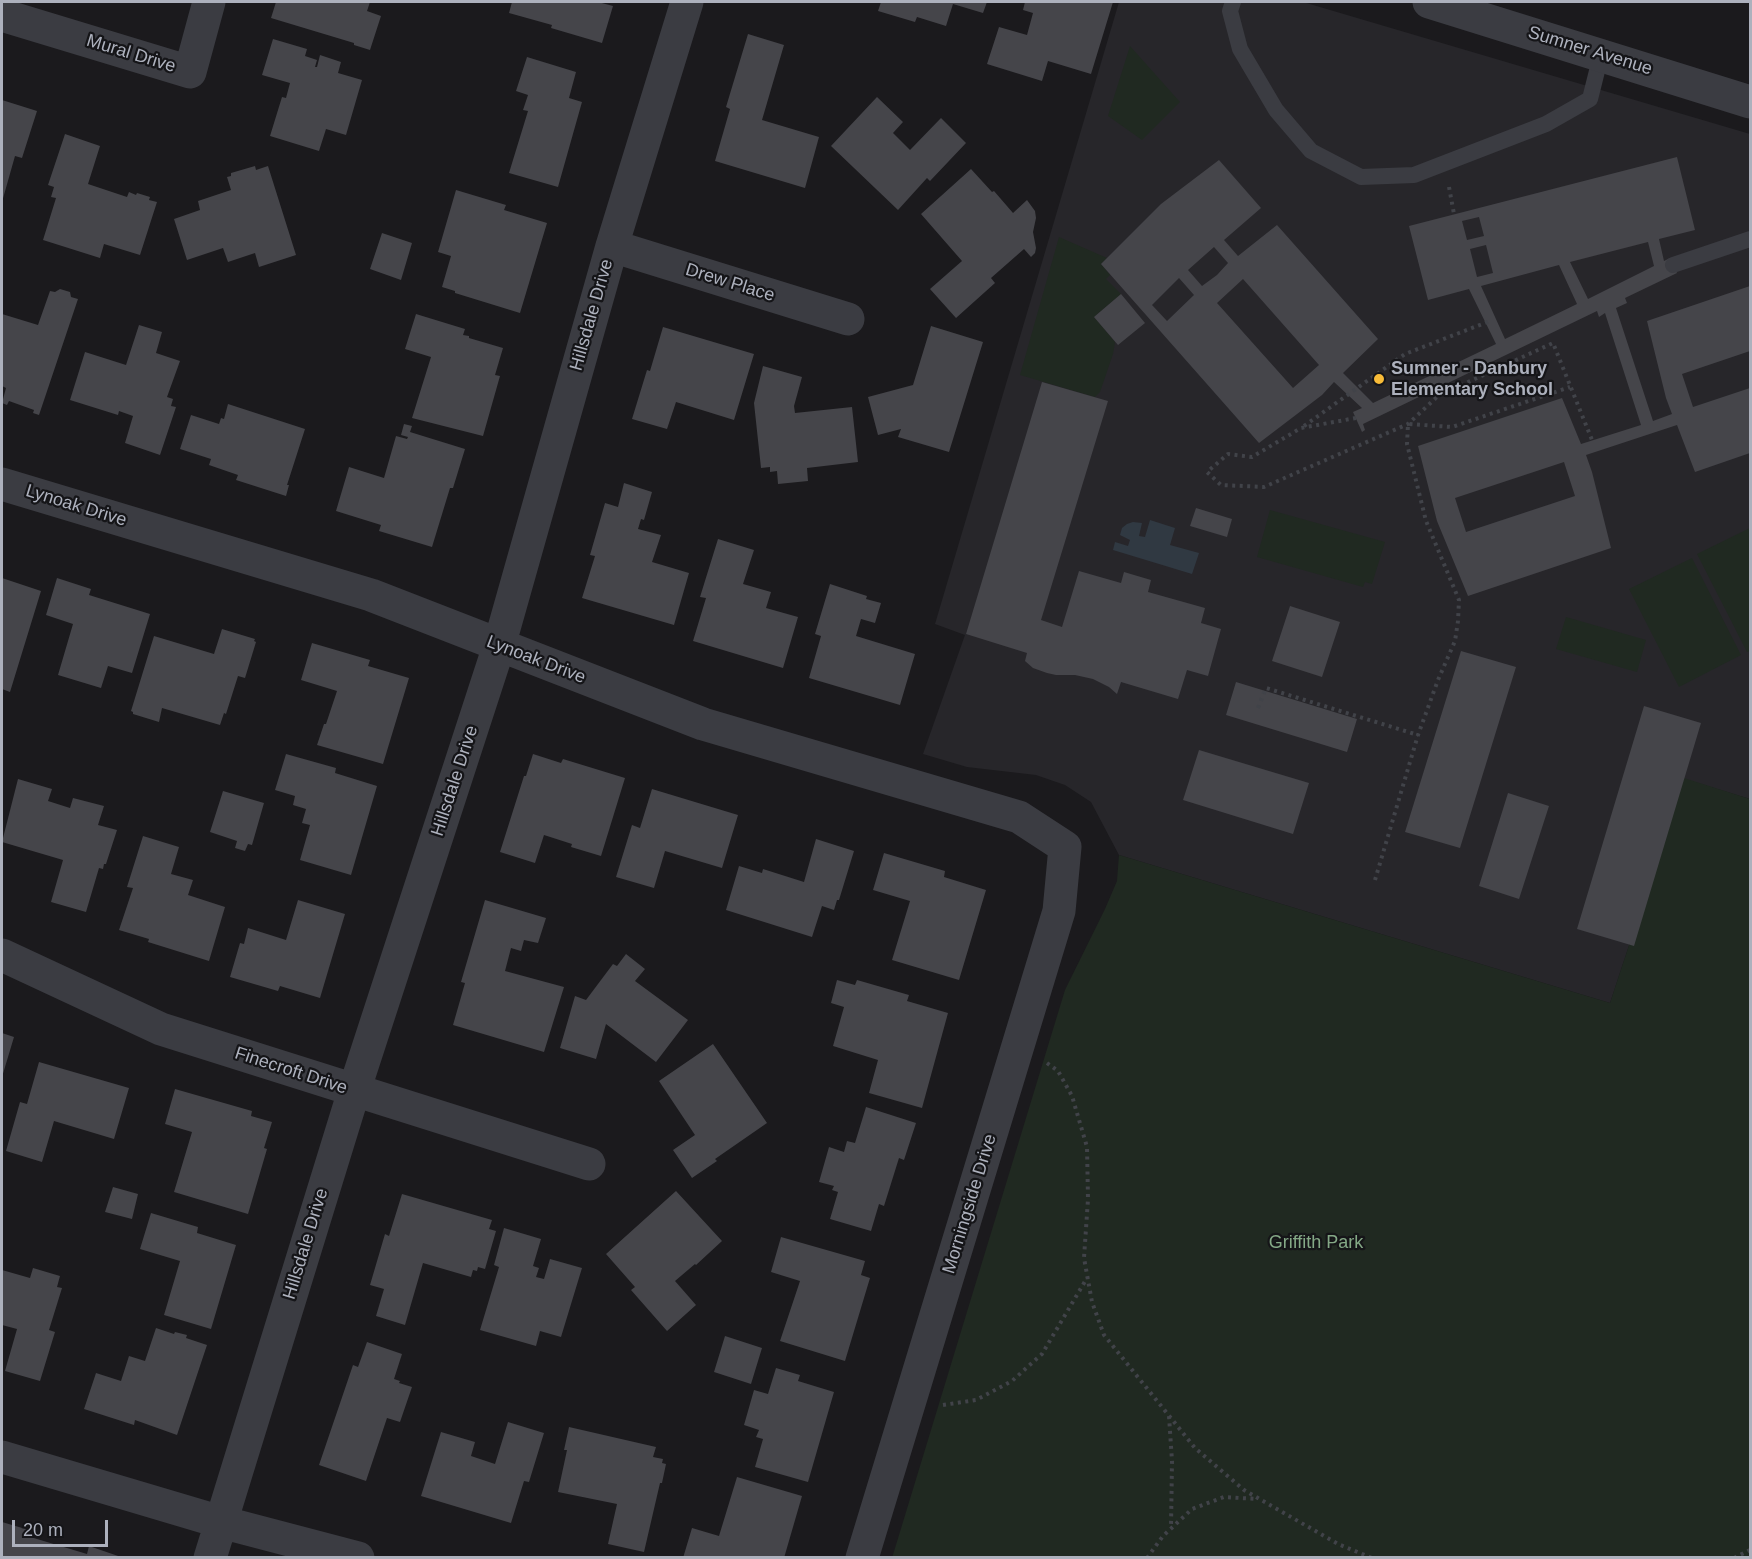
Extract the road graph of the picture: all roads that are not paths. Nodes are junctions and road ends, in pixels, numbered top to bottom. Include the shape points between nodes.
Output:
1 (209, 2) edge
2 (687, 2) edge
3 (1233, 2) edge
4 (1429, 2) edge
5 (2, 15) edge
6 (1601, 55) junction
7 (1750, 102) edge
8 (1750, 239) edge
9 (612, 246) junction
10 (1673, 265) dead end
11 (848, 319) dead end
12 (2, 484) edge
13 (499, 646) junction
14 (1065, 847) joint
15 (2, 955) edge
16 (354, 1091) junction
17 (590, 1164) dead end
18 (2, 1456) edge
19 (221, 1522) junction
20 (210, 1557) edge
21 (358, 1557) edge
22 (861, 1557) edge

1 - 5 street, Mural Drive via 190,72
2 - 9 street, Hillsdale Drive
3 - 6 lane via 1230,11 1240,49 1276,110 1311,151 1361,177 1414,175 1546,124 1590,99
4 - 6 street, Sumner Avenue
6 - 7 street, Sumner Avenue
8 - 10 lane
9 - 11 street, Drew Place
9 - 13 street, Hillsdale Drive
12 - 13 street, Lynoak Drive via 371,595
13 - 14 street, Lynoak Drive via 703,724 1019,817
13 - 16 street, Hillsdale Drive
14 - 22 street, Morningside Drive via 1059,911
15 - 16 street, Finecroft Drive via 161,1029
16 - 17 street, Finecroft Drive
16 - 19 street, Hillsdale Drive
18 - 19 street
19 - 20 street, Hillsdale Drive
19 - 21 street

